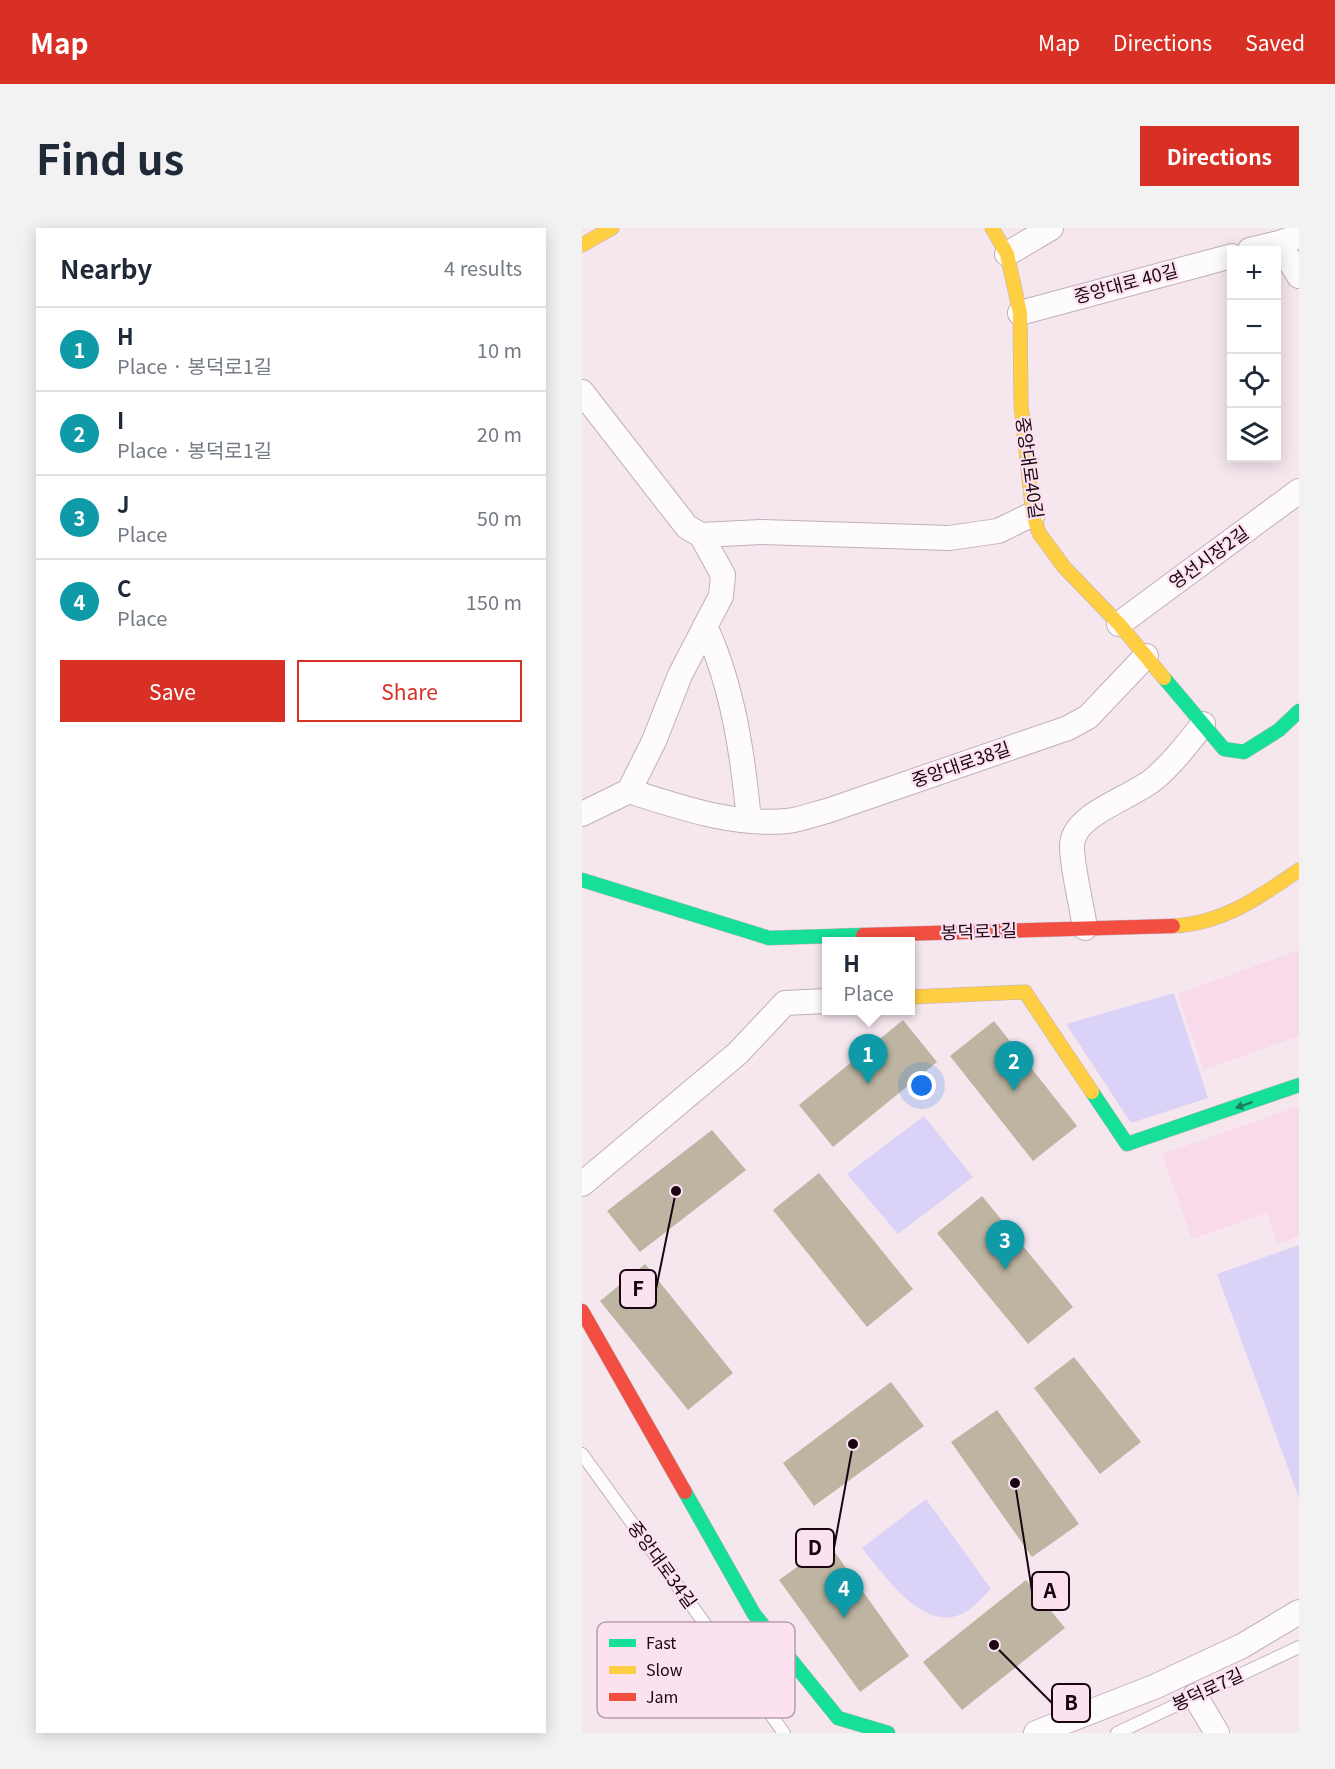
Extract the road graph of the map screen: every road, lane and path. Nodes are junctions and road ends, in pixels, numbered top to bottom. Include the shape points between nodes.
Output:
1 (612, 228) edge
2 (992, 228) edge
3 (1051, 228) edge
4 (1289, 239) edge
5 (582, 245) edge
6 (1264, 246) edge
7 (1007, 254) junction
8 (1227, 257) edge
9 (1299, 276) edge
10 (1020, 313) junction
11 (582, 392) edge
12 (1299, 491) edge
13 (1033, 514) junction
14 (701, 535) junction
15 (1119, 624) junction
16 (705, 626) junction
17 (1146, 657) junction
18 (1299, 711) edge
19 (1203, 724) junction
20 (629, 791) junction
21 (582, 814) edge
22 (750, 821) junction
23 (1299, 870) edge
24 (582, 880) edge
25 (1085, 928) junction
26 (915, 997) edge
27 (822, 1001) edge
28 (1299, 1085) edge
29 (582, 1184) edge
30 (582, 1311) edge
31 (582, 1454) edge
32 (1299, 1612) edge
33 (704, 1622) edge
34 (760, 1622) edge
35 (1299, 1647) edge
36 (795, 1665) edge
37 (1195, 1696) junction
38 (773, 1718) edge
39 (784, 1733) edge
40 (888, 1733) edge
41 (1036, 1733) edge
42 (1117, 1733) edge
43 (1216, 1733) edge

1 - 5 street
2 - 7 street, 중앙대로40길
3 - 7 street
4 - 6 street
4 - 9 street
7 - 10 street, 중앙대로40길
8 - 10 street, 중앙대로 40길
10 - 13 street, 중앙대로40길 via 1021,405
11 - 14 street via 687,527
12 - 15 street, 영선시장2길
13 - 14 street via 998,531 949,538 792,532
13 - 15 street, 중앙대로40길 via 1039,534 1064,567
14 - 16 street via 723,575 721,596
15 - 17 street, 중앙대로40길
16 - 20 street
16 - 22 street via 719,656 745,777
17 - 19 street, 중앙대로40길
17 - 22 street, 중앙대로38길 via 1088,717 1068,728 827,811 789,821
18 - 19 street, 중앙대로40길 via 1279,730 1244,752 1224,748
19 - 25 street via 1155,778 1111,806 1094,812 1080,825 1071,844
20 - 21 street
20 - 22 street, 중앙대로38길 via 677,806
23 - 25 street, 봉덕로1길 via 1250,904 1198,925
24 - 25 street, 봉덕로1길 via 769,938
28 -> 26 street via 1127,1144 1025,992
27 - 29 street via 785,1003 738,1053
30 - 34 street
31 - 33 lane, 중앙대로34길
32 - 41 street via 1242,1646 1154,1687
35 - 37 lane, 봉덕로7길
36 - 40 street via 838,1718
37 - 42 lane, 봉덕로7길
37 - 43 street
38 - 39 lane, 중앙대로34길

